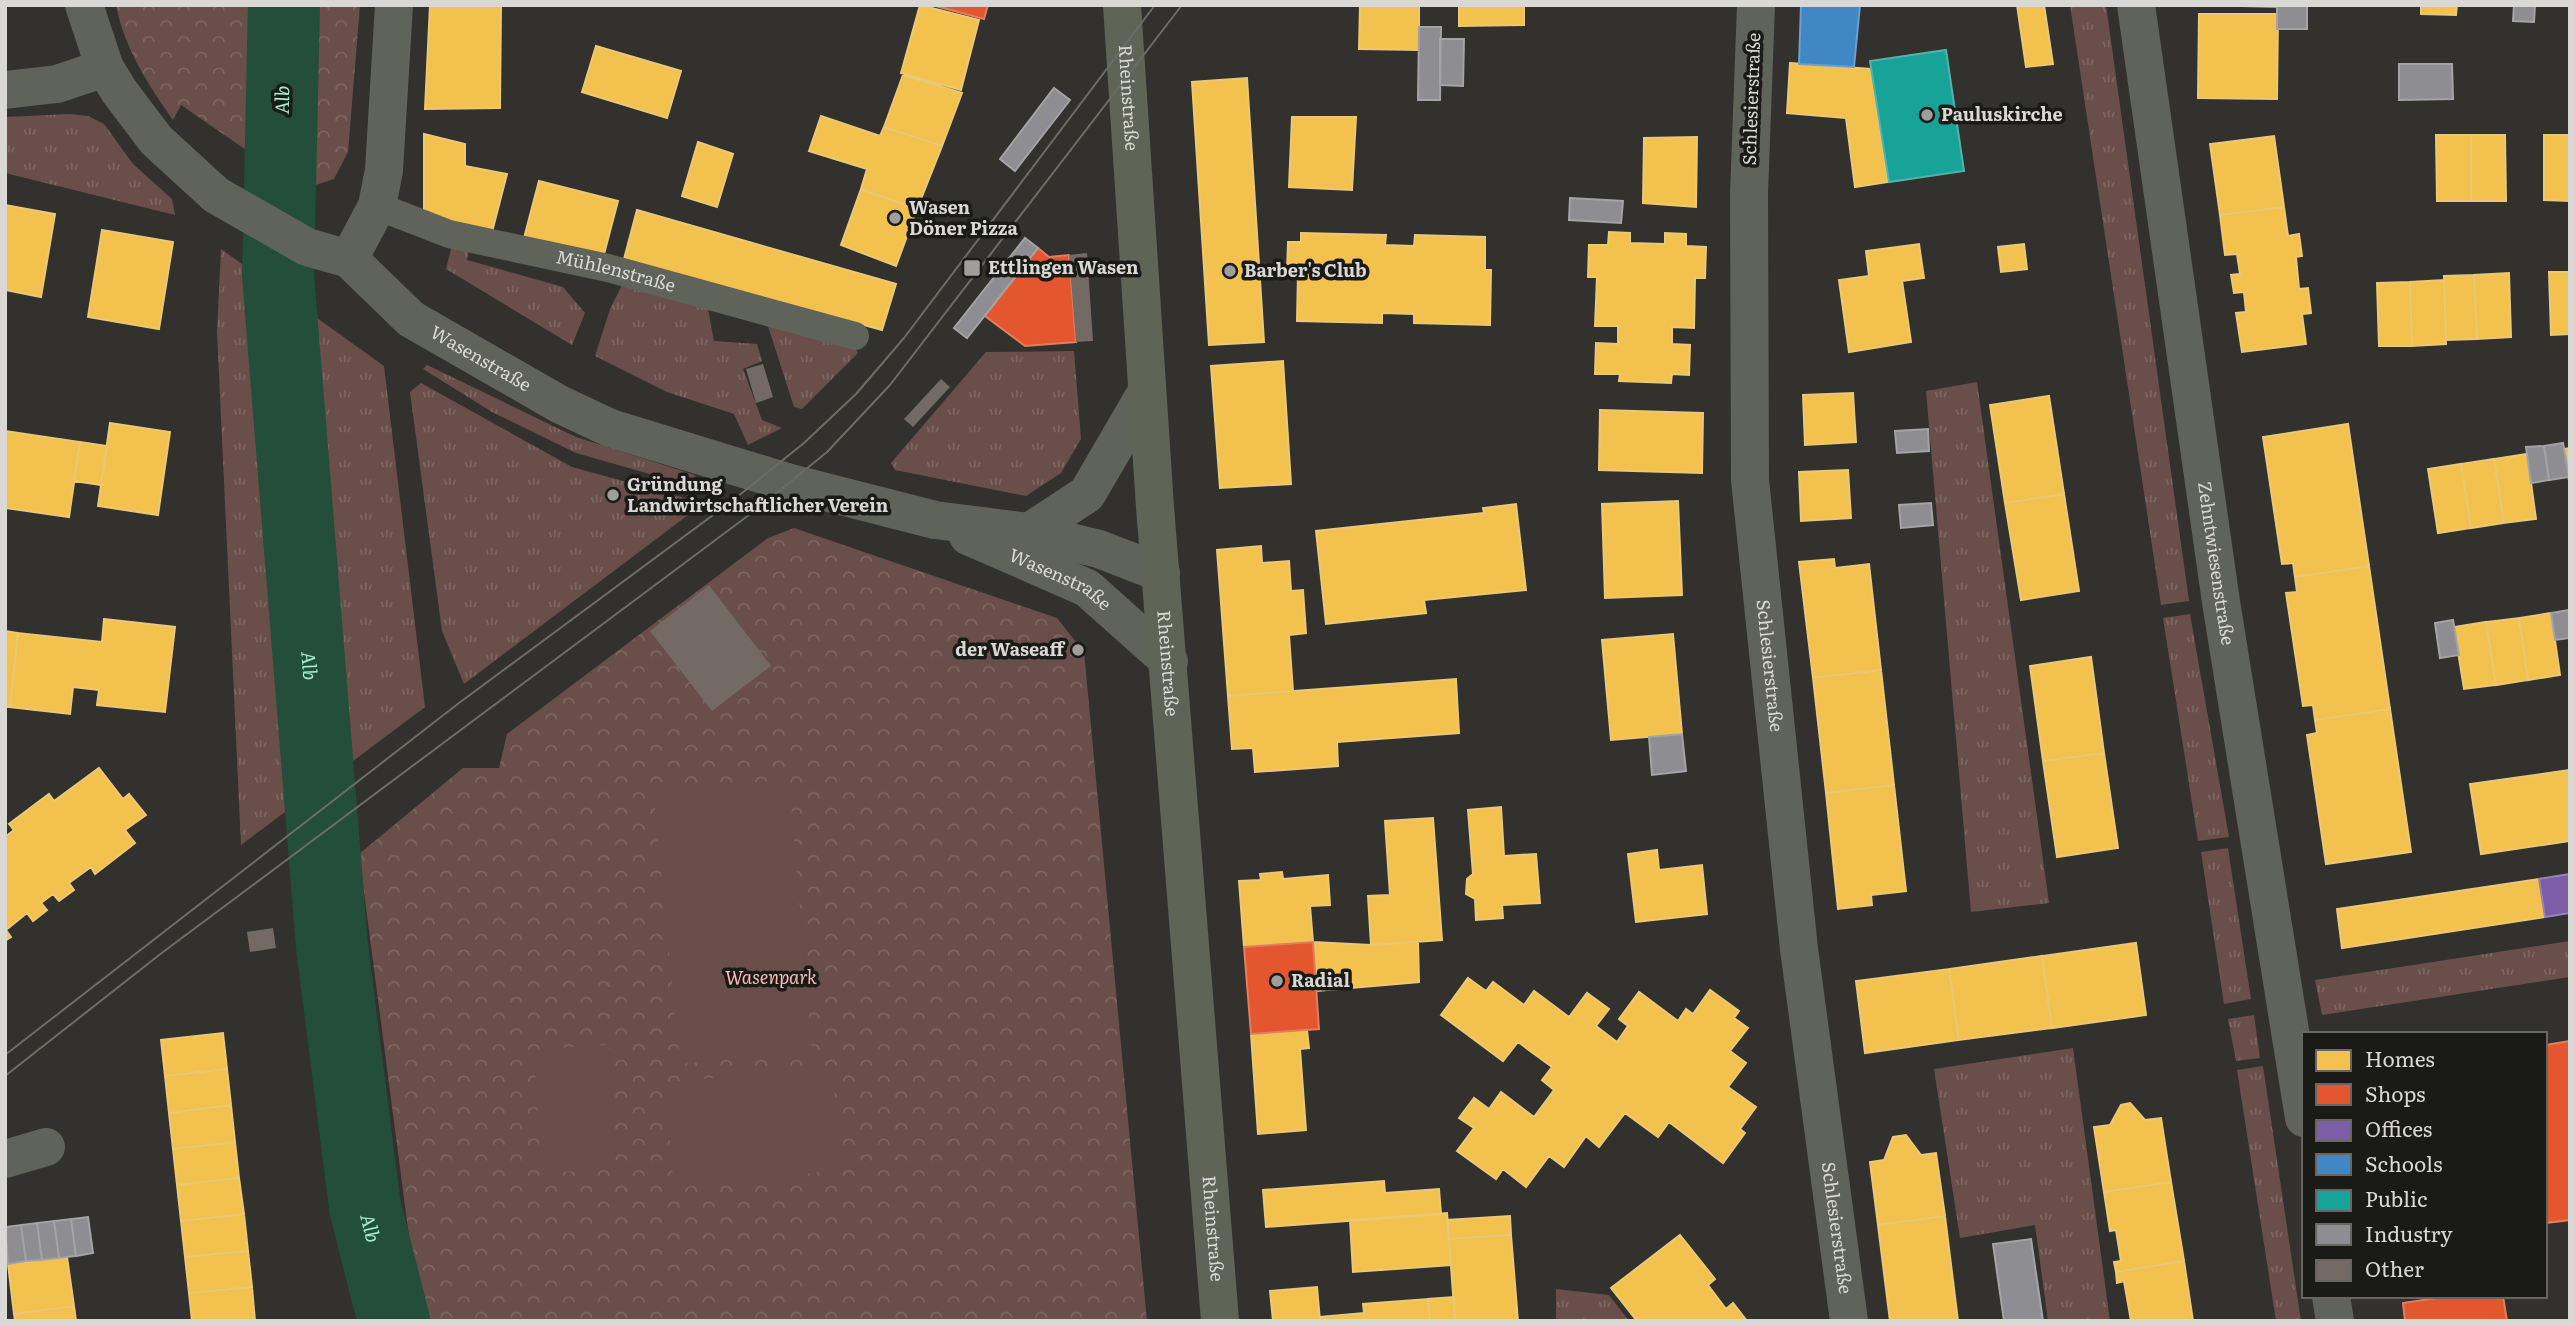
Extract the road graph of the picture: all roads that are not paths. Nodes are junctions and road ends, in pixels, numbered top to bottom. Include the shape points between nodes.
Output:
1 (84, 5) edge
2 (394, 5) edge
3 (1122, 5) edge
4 (1756, 5) edge
5 (2136, 5) edge
6 (105, 68) junction
7 (5, 90) edge
8 (377, 206) junction
9 (349, 259) junction
10 (855, 336) dead end
11 (1147, 391) junction
12 (935, 520) junction
13 (1029, 532) junction
14 (1160, 573) junction
15 (1169, 661) junction
16 (2302, 1106) edge
17 (46, 1147) dead end
18 (5, 1159) edge
19 (2331, 1298) edge
20 (1220, 1321) edge
21 (1849, 1321) edge
22 (2335, 1321) edge

1 - 6 street, Wasenstraße
2 - 8 street via 384,170
3 - 11 main road, Rheinstraße
4 - 21 street, Schlesierstraße via 1749,194 1750,480 1800,948
5 - 16 street, Zehntwiesenstraße via 2221,602
6 - 7 street via 57,83
6 - 9 street, Wasenstraße via 156,140 224,200 307,247
8 - 9 street
8 - 10 street, Mühlenstraße via 449,234 608,268
9 - 12 street, Wasenstraße via 411,319 610,428 790,483
11 - 13 street via 1087,494
11 - 14 main road, Rheinstraße
12 - 13 street, Wasenstraße
12 - 15 street, Wasenstraße via 1087,588
13 - 14 street, Wasenstraße via 1099,549
14 - 15 main road, Rheinstraße
15 - 20 main road, Rheinstraße
17 - 18 street
19 - 22 street

